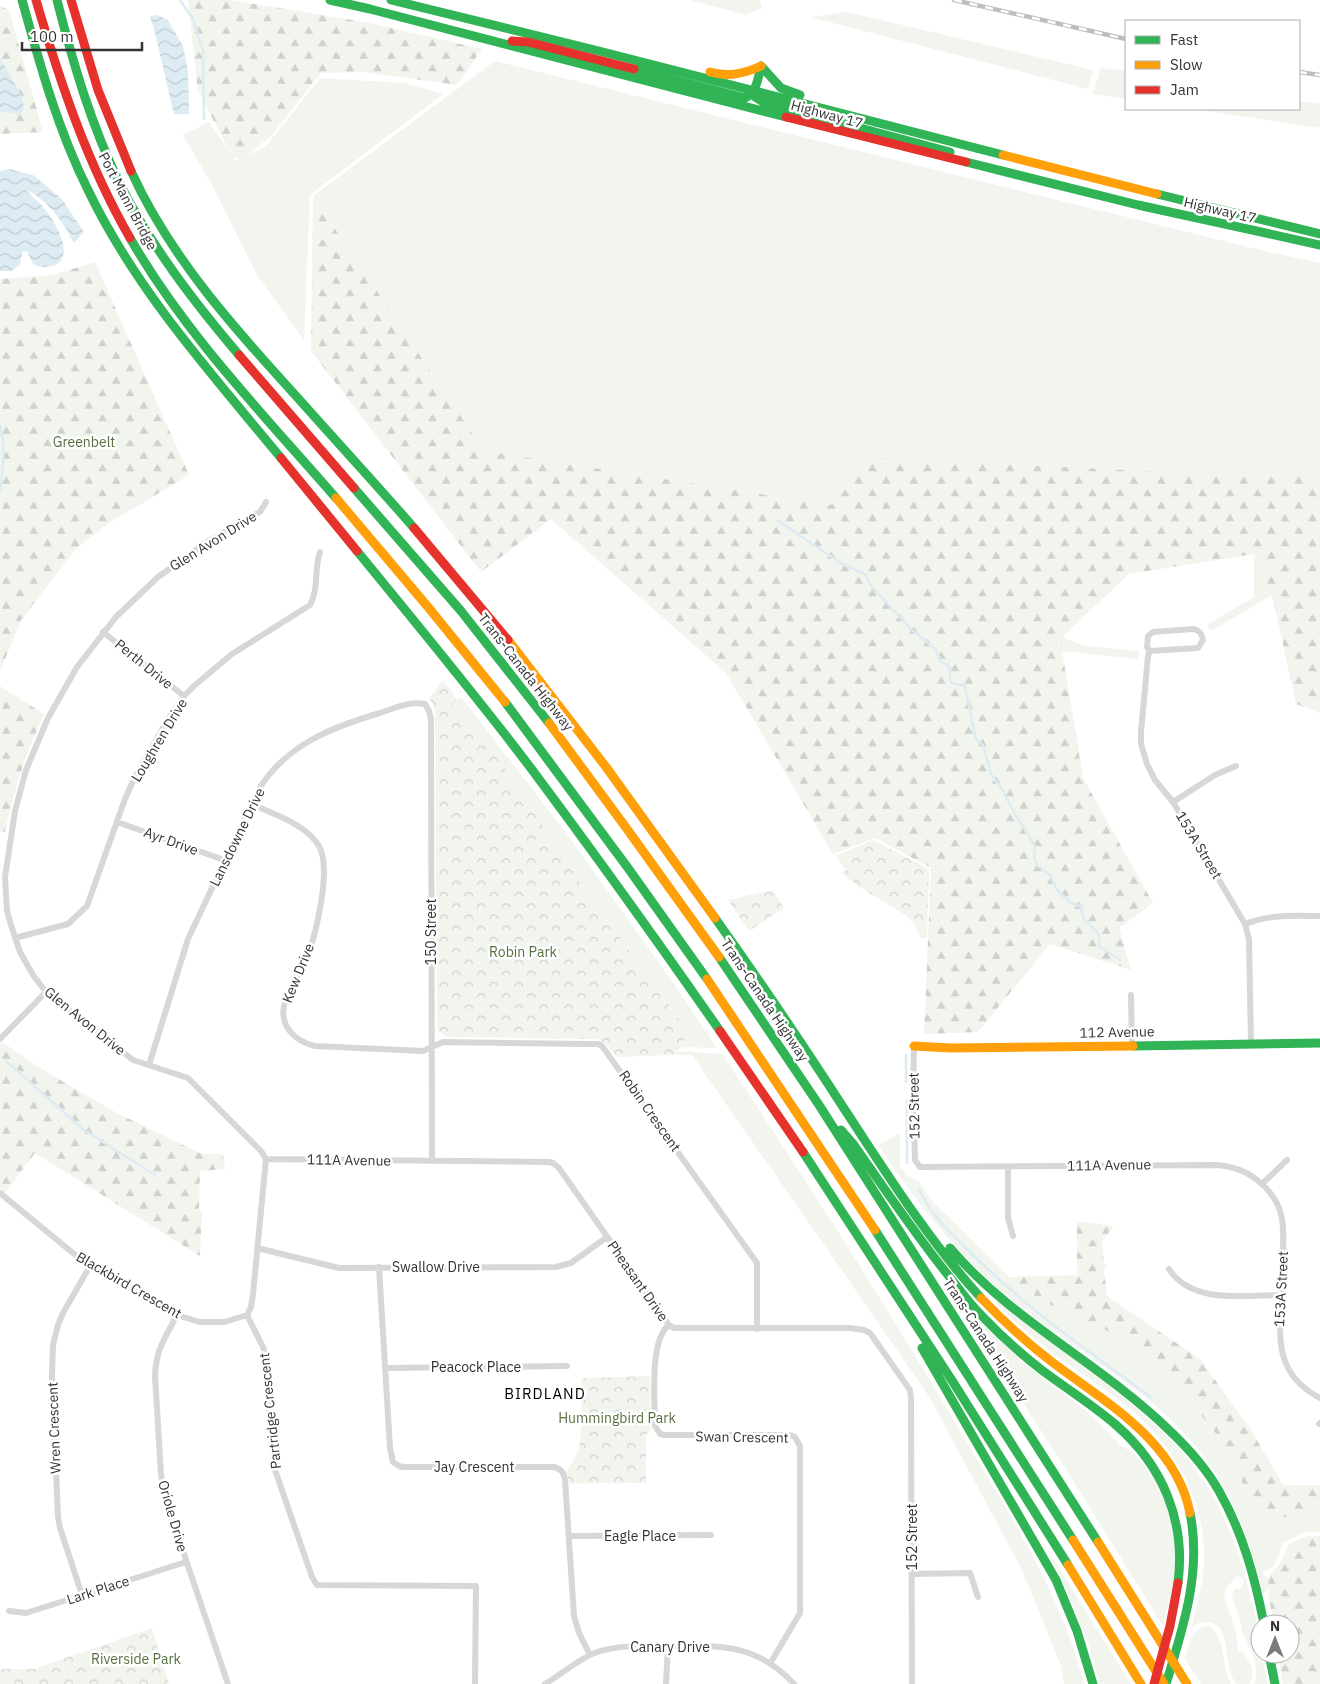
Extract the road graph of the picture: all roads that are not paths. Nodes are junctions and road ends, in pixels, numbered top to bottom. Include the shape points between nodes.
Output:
1 (22, 0) edge
2 (36, 0) edge
3 (57, 0) edge
4 (71, 0) edge
5 (330, 0) edge
6 (390, 0) edge
7 (478, 38) junction
8 (599, 51) junction
9 (761, 66) junction
10 (754, 91) junction
11 (923, 134) junction
12 (1034, 180) junction
13 (1320, 234) edge
14 (1320, 246) edge
15 (258, 376) joint
16 (266, 502) dead end
17 (320, 552) dead end
18 (103, 632) junction
19 (1150, 651) junction
20 (184, 696) junction
21 (425, 704) joint
22 (1236, 766) dead end
23 (1173, 802) junction
24 (251, 804) junction
25 (117, 822) junction
26 (224, 860) junction
27 (1320, 916) edge
28 (1245, 924) junction
29 (16, 938) junction
30 (46, 992) junction
31 (1131, 995) dead end
32 (0, 1039) edge
33 (1320, 1043) edge
34 (1251, 1044) junction
35 (433, 1046) junction
36 (914, 1046) joint
37 (1132, 1046) junction
38 (149, 1066) junction
39 (813, 1095) junction
40 (266, 1159) junction
41 (1287, 1160) dead end
42 (432, 1161) junction
43 (918, 1165) joint
44 (1008, 1167) junction
45 (896, 1184) junction
46 (1262, 1184) junction
47 (0, 1193) edge
48 (1013, 1236) dead end
49 (607, 1237) junction
50 (257, 1248) junction
51 (866, 1248) junction
52 (90, 1266) junction
53 (380, 1268) junction
54 (1169, 1269) dead end
55 (1282, 1295) junction
56 (177, 1315) junction
57 (247, 1315) junction
58 (668, 1324) junction
59 (758, 1328) junction
60 (567, 1366) dead end
61 (386, 1368) junction
62 (910, 1390) joint
63 (1320, 1398) edge
64 (569, 1536) junction
65 (711, 1536) dead end
66 (186, 1562) junction
67 (912, 1574) junction
68 (82, 1594) junction
69 (978, 1597) dead end
70 (9, 1611) dead end
71 (1262, 1614) edge
72 (668, 1646) junction
73 (590, 1655) junction
74 (771, 1662) junction
75 (1271, 1664) edge
76 (228, 1684) edge
77 (475, 1684) edge
78 (545, 1684) edge
79 (666, 1684) edge
80 (794, 1684) edge
81 (912, 1684) edge
82 (1093, 1684) edge
83 (1141, 1684) edge
84 (1154, 1684) edge
85 (1165, 1684) edge
86 (1188, 1684) edge
87 (1275, 1684) edge

1 - 51 main road via 68,146 93,202 144,287 166,319 457,673 529,766 664,951
2 - 85 main road, Port Mann Bridge via 64,94 82,140 106,195 155,278 243,389 478,668 545,754 680,940 829,1160
3 - 15 main road, Port Mann Bridge via 81,89 121,186 170,268
4 - 45 main road via 95,84 134,179 161,228 202,288 268,367 443,560 572,722 713,915
5 - 7 main road, Highway 17
6 - 8 main road, Highway 17
7 - 10 main road via 528,42 745,98
7 - 12 main road, Highway 17
8 - 9 main road via 657,59 722,75 739,75
8 - 10 main road, Highway 17
9 - 10 main road
9 - 11 main road via 786,91 855,109
10 - 11 main road, Highway 17
10 - 12 main road via 755,97 763,102 928,145
11 - 13 main road, Highway 17
12 - 14 main road, Highway 17
15 - 39 main road, Trans-Canada Highway via 428,572 562,741 698,926
16 - 18 street, Glen Avon Drive via 260,512 173,565
17 - 20 street, Loughren Drive via 314,598 310,605 232,654
18 - 20 street, Perth Drive
18 - 29 street, Glen Avon Drive via 77,666 56,702 33,752 20,792 10,833 5,877 8,911
19 - 19 street, 153A Street via 1198,648 1203,640 1202,634 1197,629 1153,632 1147,639
19 - 23 street, 153A Street via 1141,744 1155,780
20 - 25 street, Loughren Drive via 143,761
21 - 24 street, Lansdowne Drive via 413,704 348,722 312,739 278,764
21 - 35 street, 150 Street via 431,719
22 - 23 street via 1215,775
23 - 28 street, 153A Street
24 - 26 street, Lansdowne Drive
24 - 35 street, Kew Drive via 303,830 318,845 323,859 323,887 309,951 285,1001 283,1019 290,1032 305,1042 320,1046 423,1051
25 - 26 street, Ayr Drive
25 - 29 street, Loughren Drive via 87,906 68,924
26 - 38 street, Lansdowne Drive via 188,940
27 - 28 street via 1272,917
28 - 34 street, 153A Street via 1249,939
29 - 30 street, Glen Avon Drive via 33,975
30 - 32 street
30 - 38 street, Glen Avon Drive via 133,1060
31 - 37 street
33 - 34 main road, 112 Avenue
34 - 37 main road, 112 Avenue
35 - 42 street, 150 Street
35 - 59 street, Robin Crescent via 443,1042 602,1046 757,1263
36 - 37 main road, 112 Avenue
36 - 43 street, 152 Street via 915,1160
38 - 40 street, Glen Avon Drive via 188,1078
39 - 84 main road via 854,1145 936,1261 982,1316 1040,1368 1126,1434 1165,1488 1179,1530 1180,1566 1171,1621
39 - 86 main road, Trans-Canada Highway
40 - 42 street, 111A Avenue
40 - 50 street
41 - 46 street
42 - 49 street, Pheasant Drive via 553,1163
43 - 44 street, 111A Avenue
44 - 46 street, 111A Avenue via 1218,1165 1248,1173
44 - 48 street via 1008,1218
45 - 71 main road via 985,1285 1138,1401 1197,1460 1233,1517
45 - 85 main road via 968,1283 992,1309 1050,1360 1146,1435 1180,1481 1194,1533 1195,1568 1181,1636
46 - 55 street, 153A Street via 1276,1202 1284,1225
47 - 52 street, Blackbird Crescent
49 - 53 street, Swallow Drive via 571,1263 561,1266
49 - 58 street, Pheasant Drive
50 - 53 street, Swallow Drive via 333,1267
50 - 57 street via 253,1294
51 - 82 main road via 1056,1580 1071,1613
51 - 83 main road via 1047,1530
52 - 56 street, Blackbird Crescent
52 - 68 street, Wren Crescent via 58,1325 52,1357 58,1516
53 - 61 street, Jay Crescent
54 - 55 street via 1180,1282 1201,1292
55 - 63 street, 153A Street via 1279,1335 1285,1361 1293,1375
56 - 57 street, Blackbird Crescent via 199,1322 225,1322
56 - 66 street, Oriole Drive via 158,1351 155,1376 162,1485
57 - 77 street, Partridge Crescent via 264,1349 274,1467 312,1577 317,1585 476,1586
58 - 59 street, Pheasant Drive via 680,1329
58 - 74 street, Swan Crescent via 662,1330 655,1357 655,1426 660,1434 790,1435 800,1446 800,1613
59 - 62 street, Pheasant Drive via 864,1330 874,1338
60 - 61 street, Peacock Place
61 - 64 street, Jay Crescent via 391,1455 396,1464 403,1467 557,1468 564,1476
62 - 67 street, 152 Street via 913,1420
64 - 65 street, Eagle Place
64 - 73 street, Jay Crescent via 576,1624
66 - 68 street, Lark Place
66 - 76 street, Oriole Drive
67 - 69 street via 970,1573
67 - 81 street, 152 Street
68 - 70 street, Lark Place via 26,1613
72 - 73 street, Canary Drive via 623,1647
72 - 74 street, Canary Drive via 730,1648
72 - 79 street
73 - 78 street, Canary Drive
74 - 80 street, Canary Drive
75 - 87 main road

